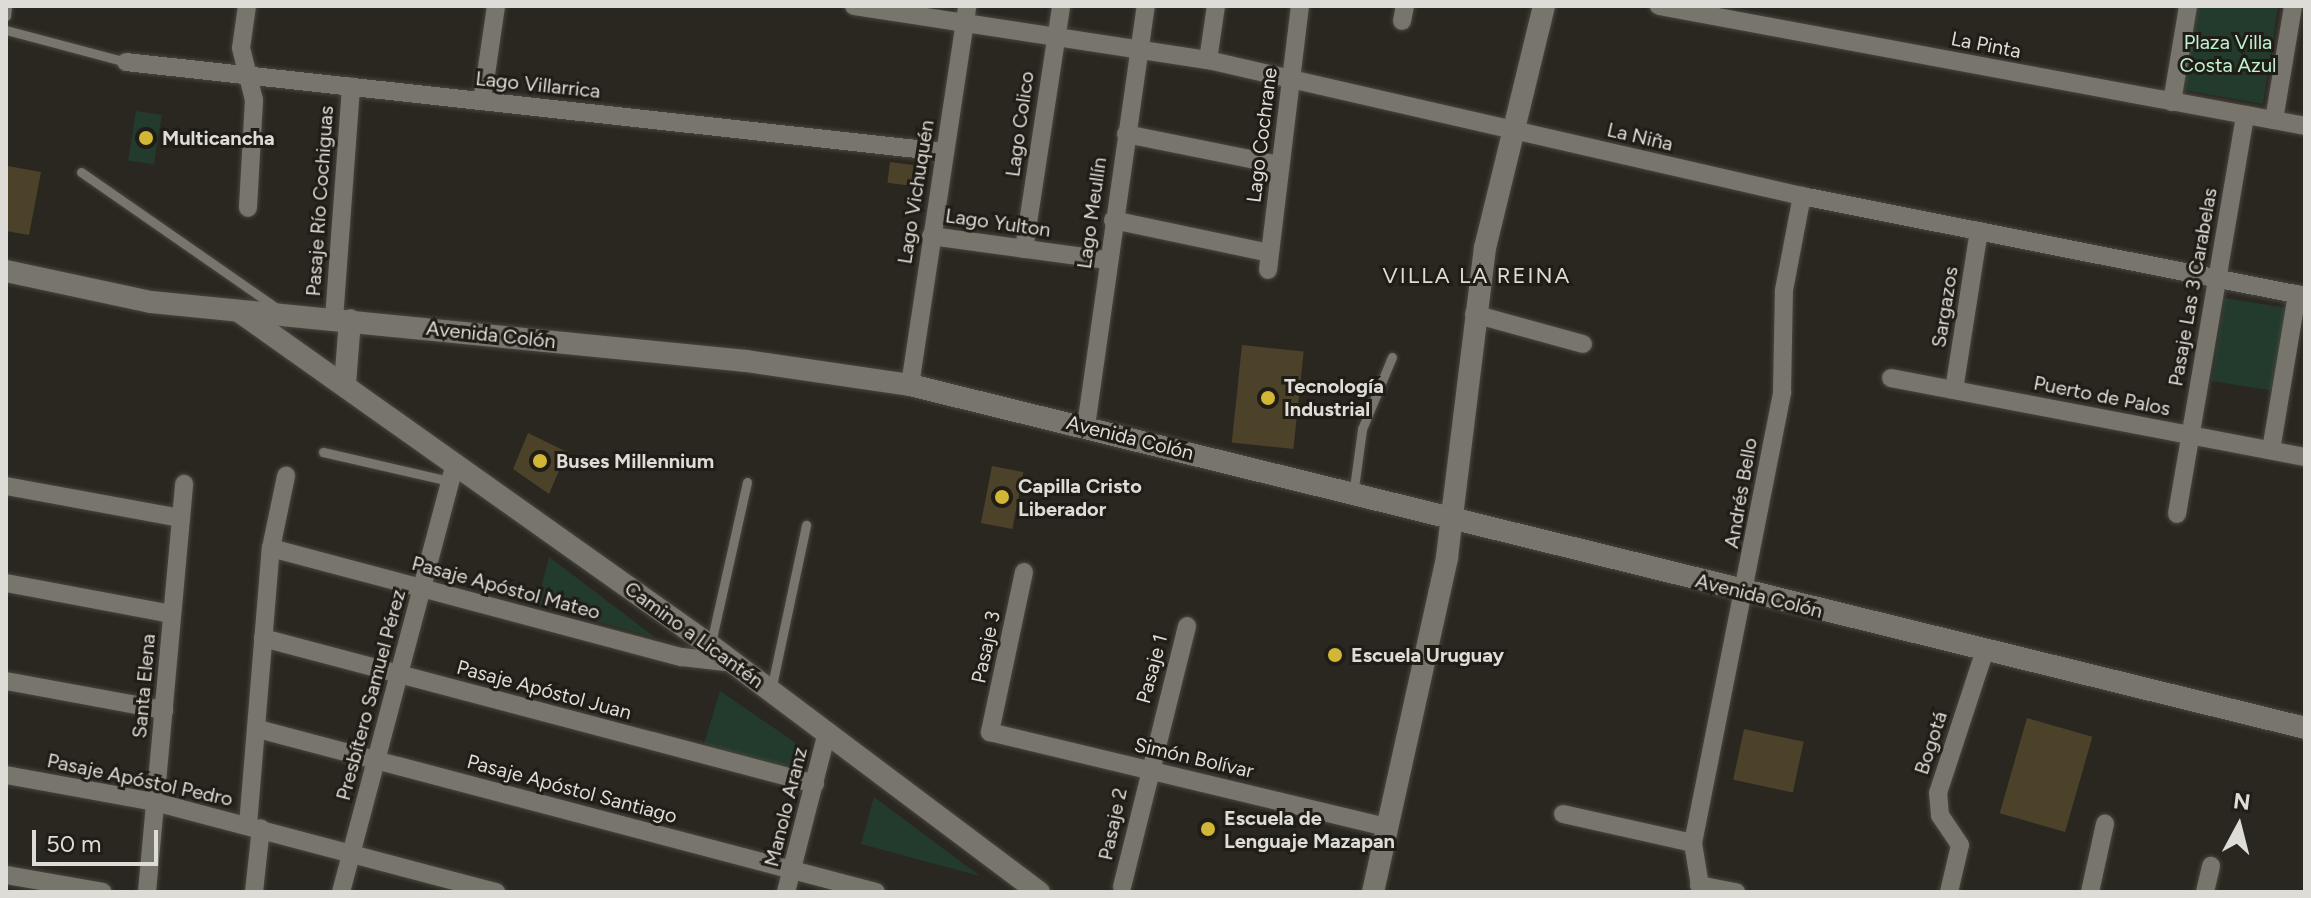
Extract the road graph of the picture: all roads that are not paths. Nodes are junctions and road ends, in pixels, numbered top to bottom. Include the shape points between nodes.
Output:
1 (7, 6) edge
2 (247, 6) edge
3 (496, 6) edge
4 (854, 6) edge
5 (1061, 6) edge
6 (1146, 6) edge
7 (1216, 6) edge
8 (1300, 6) edge
9 (1544, 6) edge
10 (1659, 6) edge
11 (2188, 6) edge
12 (2293, 6) edge
13 (966, 13) edge
14 (6, 16) edge
15 (6, 30) edge
16 (1056, 35) junction
17 (1140, 47) junction
18 (1208, 60) junction
19 (126, 62) joint
20 (247, 75) junction
21 (1290, 83) junction
22 (351, 87) junction
23 (482, 101) junction
24 (2172, 102) junction
25 (2245, 115) junction
26 (2274, 120) junction
27 (2305, 126) edge
28 (1515, 132) junction
29 (1126, 134) junction
30 (944, 152) junction
31 (1280, 165) junction
32 (81, 172) dead end
33 (1802, 196) junction
34 (248, 208) dead end
35 (1113, 220) junction
36 (1979, 231) junction
37 (931, 236) junction
38 (1024, 249) junction
39 (1107, 260) junction
40 (6, 271) edge
41 (2217, 278) junction
42 (2301, 295) edge
43 (239, 311) junction
44 (1474, 314) junction
45 (287, 315) junction
46 (342, 319) junction
47 (1583, 344) dead end
48 (1392, 357) dead end
49 (1891, 378) dead end
50 (345, 384) junction
51 (910, 385) junction
52 (1954, 390) junction
53 (1086, 426) junction
54 (2189, 435) junction
55 (2271, 450) junction
56 (323, 452) dead end
57 (2305, 457) edge
58 (452, 472) junction
59 (286, 476) dead end
60 (747, 482) dead end
61 (184, 484) dead end
62 (6, 486) edge
63 (1353, 495) junction
64 (2177, 514) dead end
65 (181, 518) junction
66 (1451, 520) junction
67 (806, 525) dead end
68 (271, 548) junction
69 (1024, 572) dead end
70 (6, 583) edge
71 (422, 588) junction
72 (1745, 593) junction
73 (172, 614) junction
74 (1187, 626) dead end
75 (263, 638) junction
76 (711, 646) junction
77 (1985, 650) junction
78 (732, 663) junction
79 (399, 674) junction
80 (6, 681) edge
81 (771, 690) junction
82 (2236, 708) junction
83 (164, 710) junction
84 (2305, 714) edge
85 (2305, 728) edge
86 (258, 729) junction
87 (827, 732) junction
88 (990, 732) joint
89 (376, 760) junction
90 (1147, 770) junction
91 (6, 775) edge
92 (815, 784) junction
93 (155, 802) junction
94 (1563, 814) dead end
95 (2105, 824) dead end
96 (254, 827) junction
97 (1387, 827) junction
98 (1693, 843) junction
99 (351, 854) junction
100 (2211, 866) dead end
101 (792, 870) junction
102 (6, 875) edge
103 (1122, 887) dead end
104 (1700, 889) edge
105 (103, 892) edge
106 (147, 892) edge
107 (254, 892) edge
108 (341, 892) edge
109 (496, 892) edge
110 (786, 892) edge
111 (876, 892) edge
112 (1039, 892) edge
113 (1373, 892) edge
114 (1736, 892) edge
115 (1949, 892) edge
116 (2090, 892) edge
117 (2205, 892) edge

1 - 14 lane
2 - 20 street via 241,48
3 - 23 street
4 - 13 street, La Niña
5 - 16 street, Lago Colico
6 - 17 street, Lago Meullín
7 - 18 street
8 - 21 street, Lago Cochrane
9 - 28 street
10 - 24 street, La Pinta
11 - 24 street
12 - 26 street
13 - 16 street, La Niña
13 - 30 street, Lago Vichuquén
15 - 19 lane
16 - 17 street, La Niña
16 - 38 street, Lago Colico
17 - 18 street, La Niña
17 - 29 street, Lago Meullín
18 - 21 street, La Niña
19 - 20 street, Lago Villarrica
20 - 22 street, Lago Villarrica
20 - 34 street via 254,100
21 - 28 street, La Niña
21 - 31 street, Lago Cochrane
22 - 23 street, Lago Villarrica
22 - 46 street, Pasaje Río Cochiguas
23 - 30 street, Lago Villarrica
24 - 25 street, La Pinta
25 - 26 street, La Pinta
25 - 41 street, Pasaje Las 3 Carabelas
26 - 27 street, La Pinta
28 - 33 street, La Niña
28 - 44 street
29 - 31 street
29 - 35 street, Lago Meullín
30 - 37 street, Lago Vichuquén
31 - 35 street, Lago Cochrane via 1269,262
32 - 45 lane
33 - 36 street, La Niña
33 - 72 street, Andrés Bello via 1784,290 1782,392
35 - 39 street, Lago Meullín
36 - 41 street, La Niña
36 - 52 street, Sargazos
37 - 38 street, Lago Yulton
37 - 51 street, Lago Vichuquén
38 - 39 street, Lago Yulton
39 - 53 street, Lago Meullín
40 - 43 street, Avenida Colón via 151,302
41 - 42 street, La Niña
41 - 54 street, Pasaje Las 3 Carabelas
42 - 55 street
43 - 45 street, Avenida Colón
43 - 50 street, Camino a Licantén
44 - 47 street
44 - 66 street
45 - 46 street, Avenida Colón
46 - 50 street
46 - 51 street, Avenida Colón via 746,361
48 - 63 lane via 1362,429
49 - 52 street, Puerto de Palos
50 - 58 street, Camino a Licantén
51 - 53 street, Avenida Colón
52 - 54 street, Puerto de Palos
53 - 63 street, Avenida Colón
54 - 55 street, Puerto de Palos
54 - 64 street, Pasaje Las 3 Carabelas
55 - 57 street, Puerto de Palos
56 - 58 lane
58 - 71 street, Presbítero Samuel Pérez
58 - 76 street, Camino a Licantén
59 - 68 street
60 - 76 lane
61 - 65 street, Santa Elena
62 - 65 street
63 - 66 street, Avenida Colón
65 - 73 street, Santa Elena
66 - 72 street, Avenida Colón
66 - 97 street
67 - 81 lane
68 - 71 street, Pasaje Apóstol Mateo
68 - 75 street
69 - 88 street, Pasaje 3
70 - 73 street
71 - 78 street, Pasaje Apóstol Mateo via 682,657
71 - 79 street, Presbítero Samuel Pérez
72 - 77 street, Avenida Colón
72 - 98 street, Andrés Bello
73 - 83 street, Santa Elena
74 - 90 street, Pasaje 1
75 - 79 street, Pasaje Apóstol Juan
75 - 86 street
76 - 78 street, Camino a Licantén
77 - 82 street, Avenida Colón
77 - 115 street, Bogotá via 1938,793 1940,815 1960,845
78 - 81 street, Camino a Licantén
79 - 89 street, Presbítero Samuel Pérez
79 - 92 street, Pasaje Apóstol Juan
80 - 83 street
81 - 87 street, Camino a Licantén
82 - 84 street, Avenida Colón
82 - 85 street, Avenida Colón
83 - 93 street, Santa Elena
86 - 89 street, Pasaje Apóstol Santiago
86 - 96 street
87 - 92 street, Manolo Aranz
87 - 112 street, Camino a Licantén
88 - 90 street, Simón Bolívar
89 - 99 street, Presbítero Samuel Pérez
89 - 101 street, Pasaje Apóstol Santiago
90 - 97 street, Simón Bolívar
90 - 103 street, Pasaje 2
91 - 93 street, Pasaje Apóstol Pedro
92 - 101 street, Manolo Aranz
93 - 96 street, Pasaje Apóstol Pedro
93 - 106 street, Santa Elena
94 - 98 street
95 - 116 street
96 - 99 street, Pasaje Apóstol Pedro
96 - 107 street
97 - 113 street
98 - 104 street, Andrés Bello
99 - 108 street, Presbítero Samuel Pérez
99 - 109 street, Pasaje Apóstol Pedro
100 - 117 street
101 - 110 street, Manolo Aranz
101 - 111 street, Pasaje Apóstol Santiago
102 - 105 street
104 - 114 street

